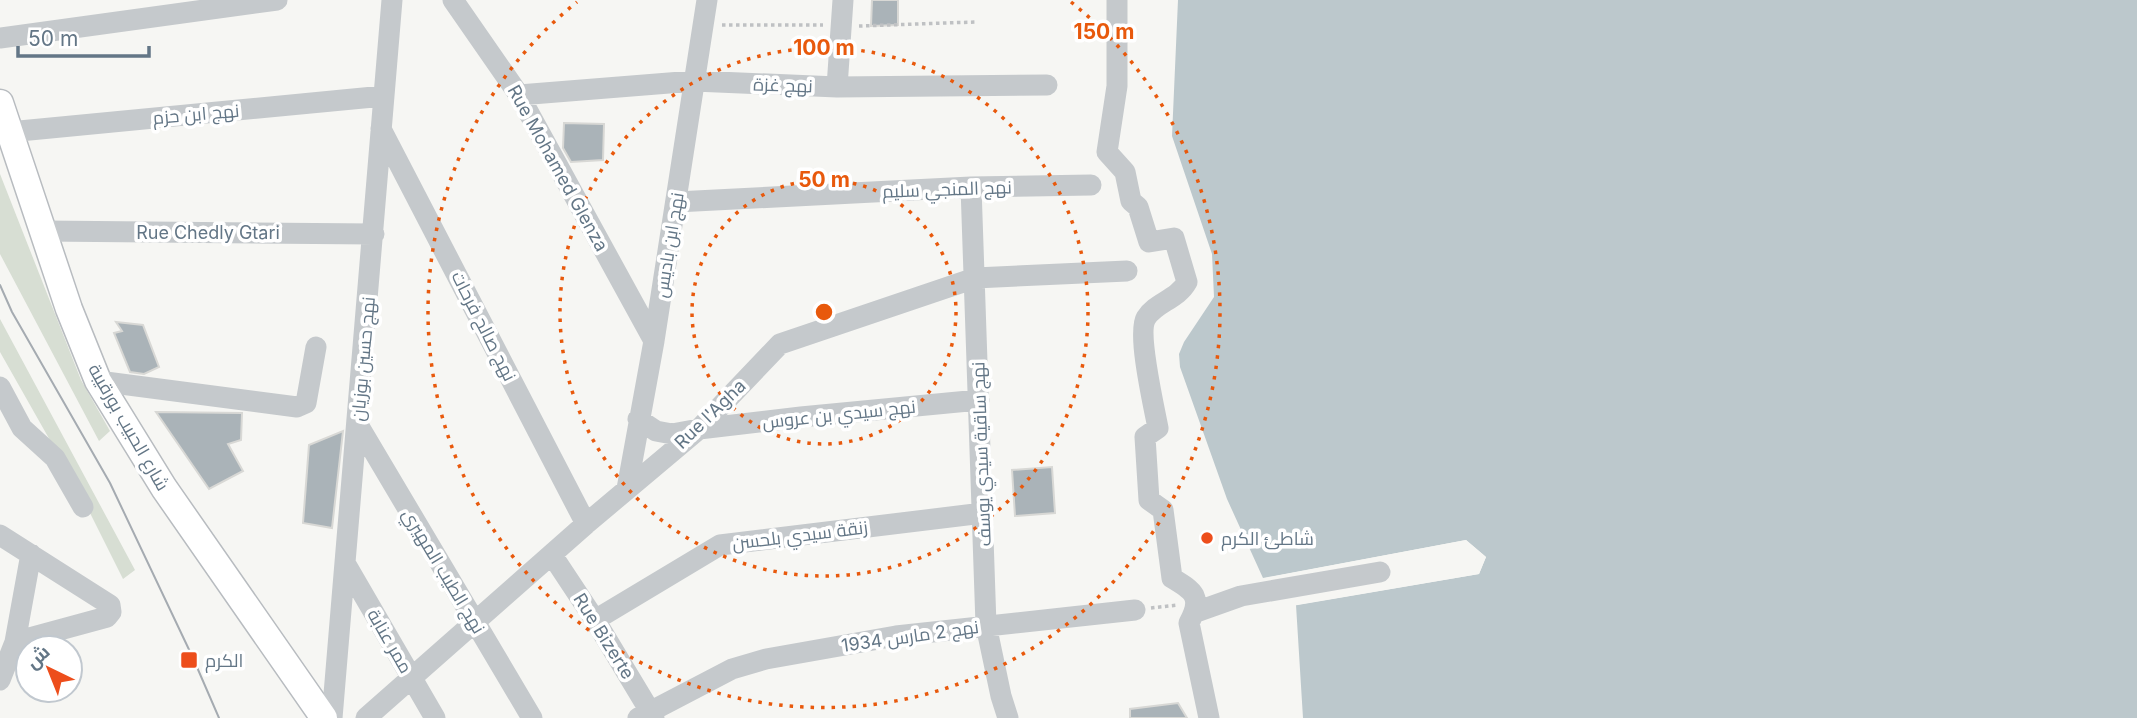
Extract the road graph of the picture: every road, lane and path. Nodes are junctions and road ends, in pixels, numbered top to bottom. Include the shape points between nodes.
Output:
1 (277, 0) edge
2 (392, 0) edge
3 (453, 0) edge
4 (707, 0) edge
5 (843, 0) edge
6 (1116, 0) edge
7 (975, 22) dead end
8 (703, 25) junction
9 (841, 25) junction
10 (0, 37) edge
11 (694, 81) junction
12 (1047, 85) dead end
13 (837, 87) junction
14 (519, 95) junction
15 (384, 96) junction
16 (0, 103) edge
17 (381, 129) junction
18 (4, 135) edge
19 (1091, 185) dead end
20 (971, 187) junction
21 (676, 202) junction
22 (43, 231) junction
23 (374, 234) junction
24 (1127, 271) dead end
25 (975, 278) junction
26 (653, 341) junction
27 (316, 347) dead end
28 (98, 381) junction
29 (0, 387) edge
30 (979, 400) junction
31 (0, 418) edge
32 (638, 419) junction
33 (357, 423) junction
34 (22, 428) junction
35 (699, 429) junction
36 (627, 488) junction
37 (83, 508) dead end
38 (983, 513) junction
39 (586, 524) junction
40 (0, 535) edge
41 (31, 554) junction
42 (552, 555) junction
43 (345, 563) junction
44 (1380, 572) dead end
45 (1196, 608) junction
46 (1135, 610) joint
47 (595, 620) junction
48 (475, 622) junction
49 (986, 625) junction
50 (16, 634) edge
51 (44, 634) edge
52 (14, 645) edge
53 (411, 678) junction
54 (0, 680) edge
55 (647, 716) edge
56 (324, 718) edge
57 (332, 718) edge
58 (366, 718) edge
59 (435, 718) edge
60 (532, 718) edge
61 (1008, 718) edge
62 (1209, 718) edge

1 - 10 street
2 - 15 street, نهج حسين بوزيان
3 - 14 street, Rue Mohamed Glenza
4 - 8 street, نهج ابن باديس
5 - 9 street
6 - 45 street via 1117,86 1107,152 1125,172 1131,201 1138,207 1149,242 1174,238 1187,282 1144,321 1143,342 1158,428 1145,437 1149,500 1163,510 1172,578 1191,591
7 - 9 path
8 - 9 path
8 - 11 street, نهج ابن باديس
9 - 13 street
11 - 13 street, نهج غزة
11 - 14 street, نهج غزة
11 - 21 street, نهج ابن باديس
12 - 13 street, نهج غزة
14 - 26 street, Rue Mohamed Glenza
15 - 17 street, نهج حسين بوزيان
15 - 18 street, نهج ابن حزم
16 - 18 main road, شارع الحبيب بورقيبة
17 - 23 street, نهج حسين بوزيان
17 - 39 street, نهج صالح فرحات
18 - 22 main road, شارع الحبيب بورقيبة via 19,162
19 - 20 street, نهج المنجي سليم
20 - 21 street, نهج المنجي سليم
20 - 25 street, نهج ساقية سيدي يوسف
21 - 26 street, نهج ابن باديس
22 - 23 street, Rue Chedly Gtari
22 - 28 main road, شارع الحبيب بورقيبة
23 - 33 street, نهج حسين بوزيان
24 - 25 street, Rue l'Agha
25 - 30 street, نهج ساقية سيدي يوسف
25 - 35 street, Rue l'Agha via 780,344
26 - 32 street, نهج ابن باديس
27 - 28 street via 306,403 296,407
28 - 56 main road, شارع الحبيب بورقيبة via 164,488
29 - 34 street
30 - 35 street, نهج سيدي بن عروس
30 - 38 street, نهج ساقية سيدي يوسف
31 - 34 street
32 - 35 street, نهج سيدي بن عروس via 665,434
32 - 36 street, نهج ابن باديس
33 - 43 street, نهج حسين بوزيان
33 - 48 street, نهج الطيب المهيري
34 - 37 street via 55,458
35 - 36 street, Rue l'Agha
36 - 39 street, Rue l'Agha
38 - 47 street, زنقة سيدي بلحسن via 720,545
38 - 49 street, نهج ساقية سيدي يوسف
39 - 42 street, Rue l'Agha
40 - 41 street
41 - 50 street
41 - 51 street via 110,605 107,617
42 - 47 street, Rue Bizerte
42 - 48 street, Rue l'Agha
43 - 53 street, ممر عنابة
43 - 57 street, نهج حسين بوزيان
44 - 45 street
45 - 46 path
45 - 62 street via 1189,623
46 - 49 street, نهج 2 مارس 1934
47 - 55 street, Rue Bizerte
48 - 53 street, Rue l'Agha
48 - 60 street, نهج الطيب المهيري
49 - 55 street, نهج 2 مارس 1934 via 748,663
49 - 61 street, نهج ساقية سيدي يوسف
52 - 54 street
53 - 58 street, Rue l'Agha
53 - 59 street, ممر عنابة

